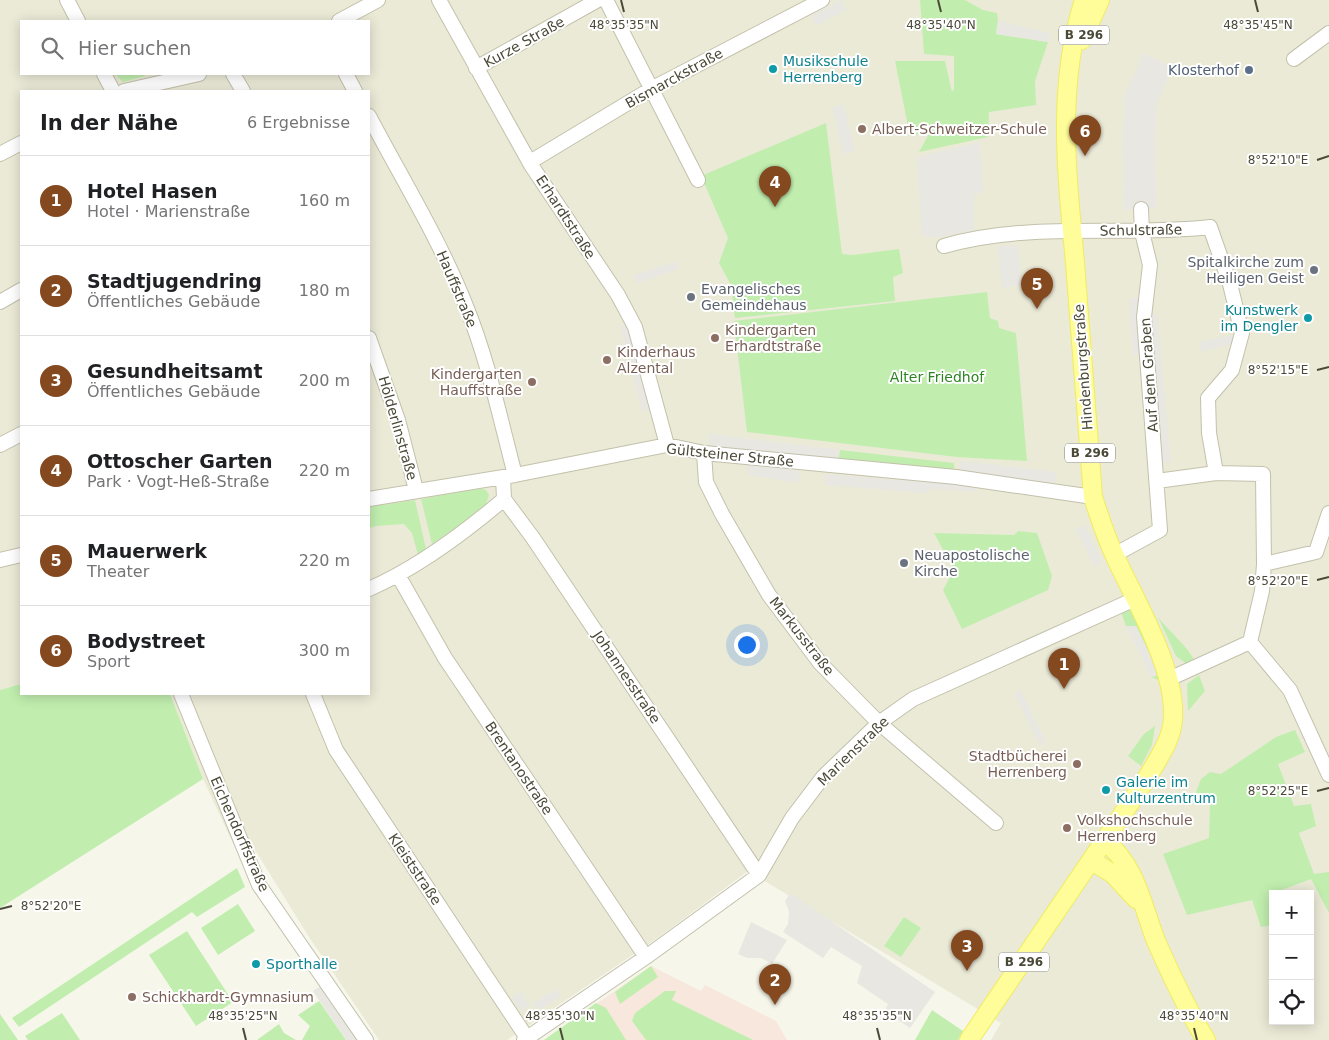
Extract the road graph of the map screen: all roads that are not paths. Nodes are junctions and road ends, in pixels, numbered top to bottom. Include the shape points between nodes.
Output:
1 (67, 0) edge
2 (378, 0) edge
3 (439, 0) edge
4 (598, 0) edge
5 (606, 0) edge
6 (822, 0) edge
7 (1084, 0) edge
8 (1100, 0) edge
9 (77, 20) edge
10 (341, 20) edge
11 (1329, 33) edge
12 (1294, 59) dead end
13 (476, 68) junction
14 (1070, 71) junction
15 (105, 75) edge
16 (194, 75) edge
17 (235, 75) edge
18 (347, 75) edge
19 (652, 89) junction
20 (112, 90) edge
21 (128, 90) edge
22 (242, 90) edge
23 (354, 90) edge
24 (370, 118) edge
25 (20, 144) edge
26 (0, 154) edge
27 (530, 162) junction
28 (698, 180) dead end
29 (1141, 210) dead end
30 (1072, 231) junction
31 (1142, 232) junction
32 (944, 246) dead end
33 (20, 291) edge
34 (0, 302) edge
35 (370, 341) edge
36 (20, 435) edge
37 (0, 445) edge
38 (667, 446) junction
39 (704, 453) junction
40 (1216, 473) junction
41 (509, 476) junction
42 (1157, 481) junction
43 (416, 490) junction
44 (1093, 497) junction
45 (370, 499) edge
46 (504, 499) junction
47 (1329, 513) edge
48 (1322, 551) edge
49 (20, 555) edge
50 (1114, 555) junction
51 (0, 560) edge
52 (1264, 564) junction
53 (398, 575) junction
54 (370, 589) edge
55 (1135, 599) junction
56 (1250, 642) junction
57 (1169, 679) junction
58 (181, 695) edge
59 (314, 695) edge
60 (879, 723) junction
61 (1329, 775) edge
62 (996, 823) dead end
63 (1105, 841) junction
64 (1092, 861) junction
65 (760, 875) junction
66 (1148, 917) junction
67 (646, 957) junction
68 (526, 1039) edge
69 (366, 1040) edge
70 (969, 1040) edge
71 (1206, 1040) edge

1 - 9 street
2 - 10 street
3 - 13 street, Erhardtstraße
4 - 13 street, Kurze Straße
5 - 19 street
6 - 19 street, Bismarckstraße
7 - 14 main road, Hindenburgstraße / B 296
8 - 14 main road, Hindenburgstraße / B 296
11 - 12 street
13 - 27 street, Erhardtstraße
14 - 30 main road, Hindenburgstraße / B 296 via 1064,144
15 - 20 street
16 - 21 street
17 - 22 street
18 - 23 street
19 - 27 street, Bismarckstraße
19 - 28 street
24 - 41 street, Hauffstraße via 448,263 467,308 488,371
25 - 26 street
27 - 38 street, Erhardtstraße via 635,327
29 - 31 street, Auf dem Graben
30 - 31 street, Schulstraße
30 - 32 street, Schulstraße via 974,237
30 - 44 main road, Hindenburgstraße / B 296
31 - 40 street, Schulstraße via 1210,227 1230,284 1242,333 1232,370 1208,398 1209,432
31 - 42 street, Auf dem Graben via 1150,265 1144,317
33 - 34 street
35 - 43 street, Hölderlinstraße via 398,420
36 - 37 street
38 - 39 street, Gültsteiner Straße
38 - 41 street, Gültsteiner Straße
39 - 44 street, Gültsteiner Straße via 956,477
39 - 60 street, Markusstraße via 706,482 769,594 820,663
40 - 42 street
40 - 52 street via 1263,474
41 - 43 street, Gültsteiner Straße
41 - 46 street
42 - 50 street, Auf dem Graben via 1160,530
43 - 45 street, Gültsteiner Straße
44 - 50 main road, Hindenburgstraße / B 296
46 - 53 street
46 - 65 street, Johannesstraße
47 - 48 street
48 - 52 street
49 - 51 street
50 - 55 main road, Hindenburgstraße / B 296
52 - 56 street via 1262,591
53 - 54 street
53 - 67 street, Brentanostraße via 444,658
55 - 57 main road, Hindenburgstraße / B 296
55 - 60 street, Marienstraße via 953,680 914,699
56 - 57 street
56 - 61 street via 1290,690
57 - 63 main road, Hindenburgstraße / B 296 via 1172,727 1166,744
58 - 69 street, Eichendorffstraße via 259,885
59 - 68 street, Kleiststraße via 336,750
60 - 62 street, Markusstraße
60 - 65 street, Marienstraße via 823,777 792,818
63 - 64 main road, B 296
63 - 66 main road via 1128,864
64 - 66 main road via 1113,874 1132,893
64 - 70 main road, B 296
65 - 67 street, Marienstraße
66 - 71 main road via 1183,1001
67 - 68 street, Marienstraße

